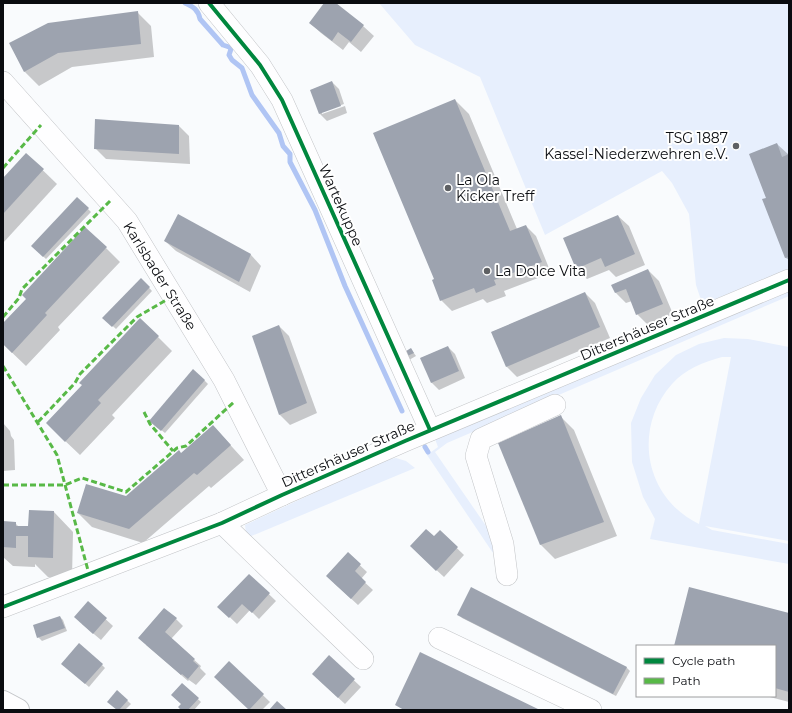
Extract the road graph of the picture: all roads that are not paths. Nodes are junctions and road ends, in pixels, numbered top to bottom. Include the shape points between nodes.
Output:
1 (209, 3) edge
2 (3, 82) edge
3 (789, 280) edge
4 (555, 405) dead end
5 (430, 430) junction
6 (282, 495) junction
7 (222, 523) junction
8 (508, 575) dead end
9 (3, 607) edge
10 (439, 638) dead end
11 (363, 659) dead end
12 (3, 702) edge
13 (18, 710) edge
14 (591, 710) edge

1 - 5 street, Wartekuppe via 260,65 282,100
2 - 6 street, Karlsbader Straße via 127,221 224,380
3 - 5 street, Dittershäuser Straße
4 - 8 street via 481,439 476,456 503,544
5 - 6 street, Dittershäuser Straße
6 - 7 street, Dittershäuser Straße
7 - 9 street, Dittershäuser Straße
7 - 11 street
10 - 14 street
12 - 13 main road

